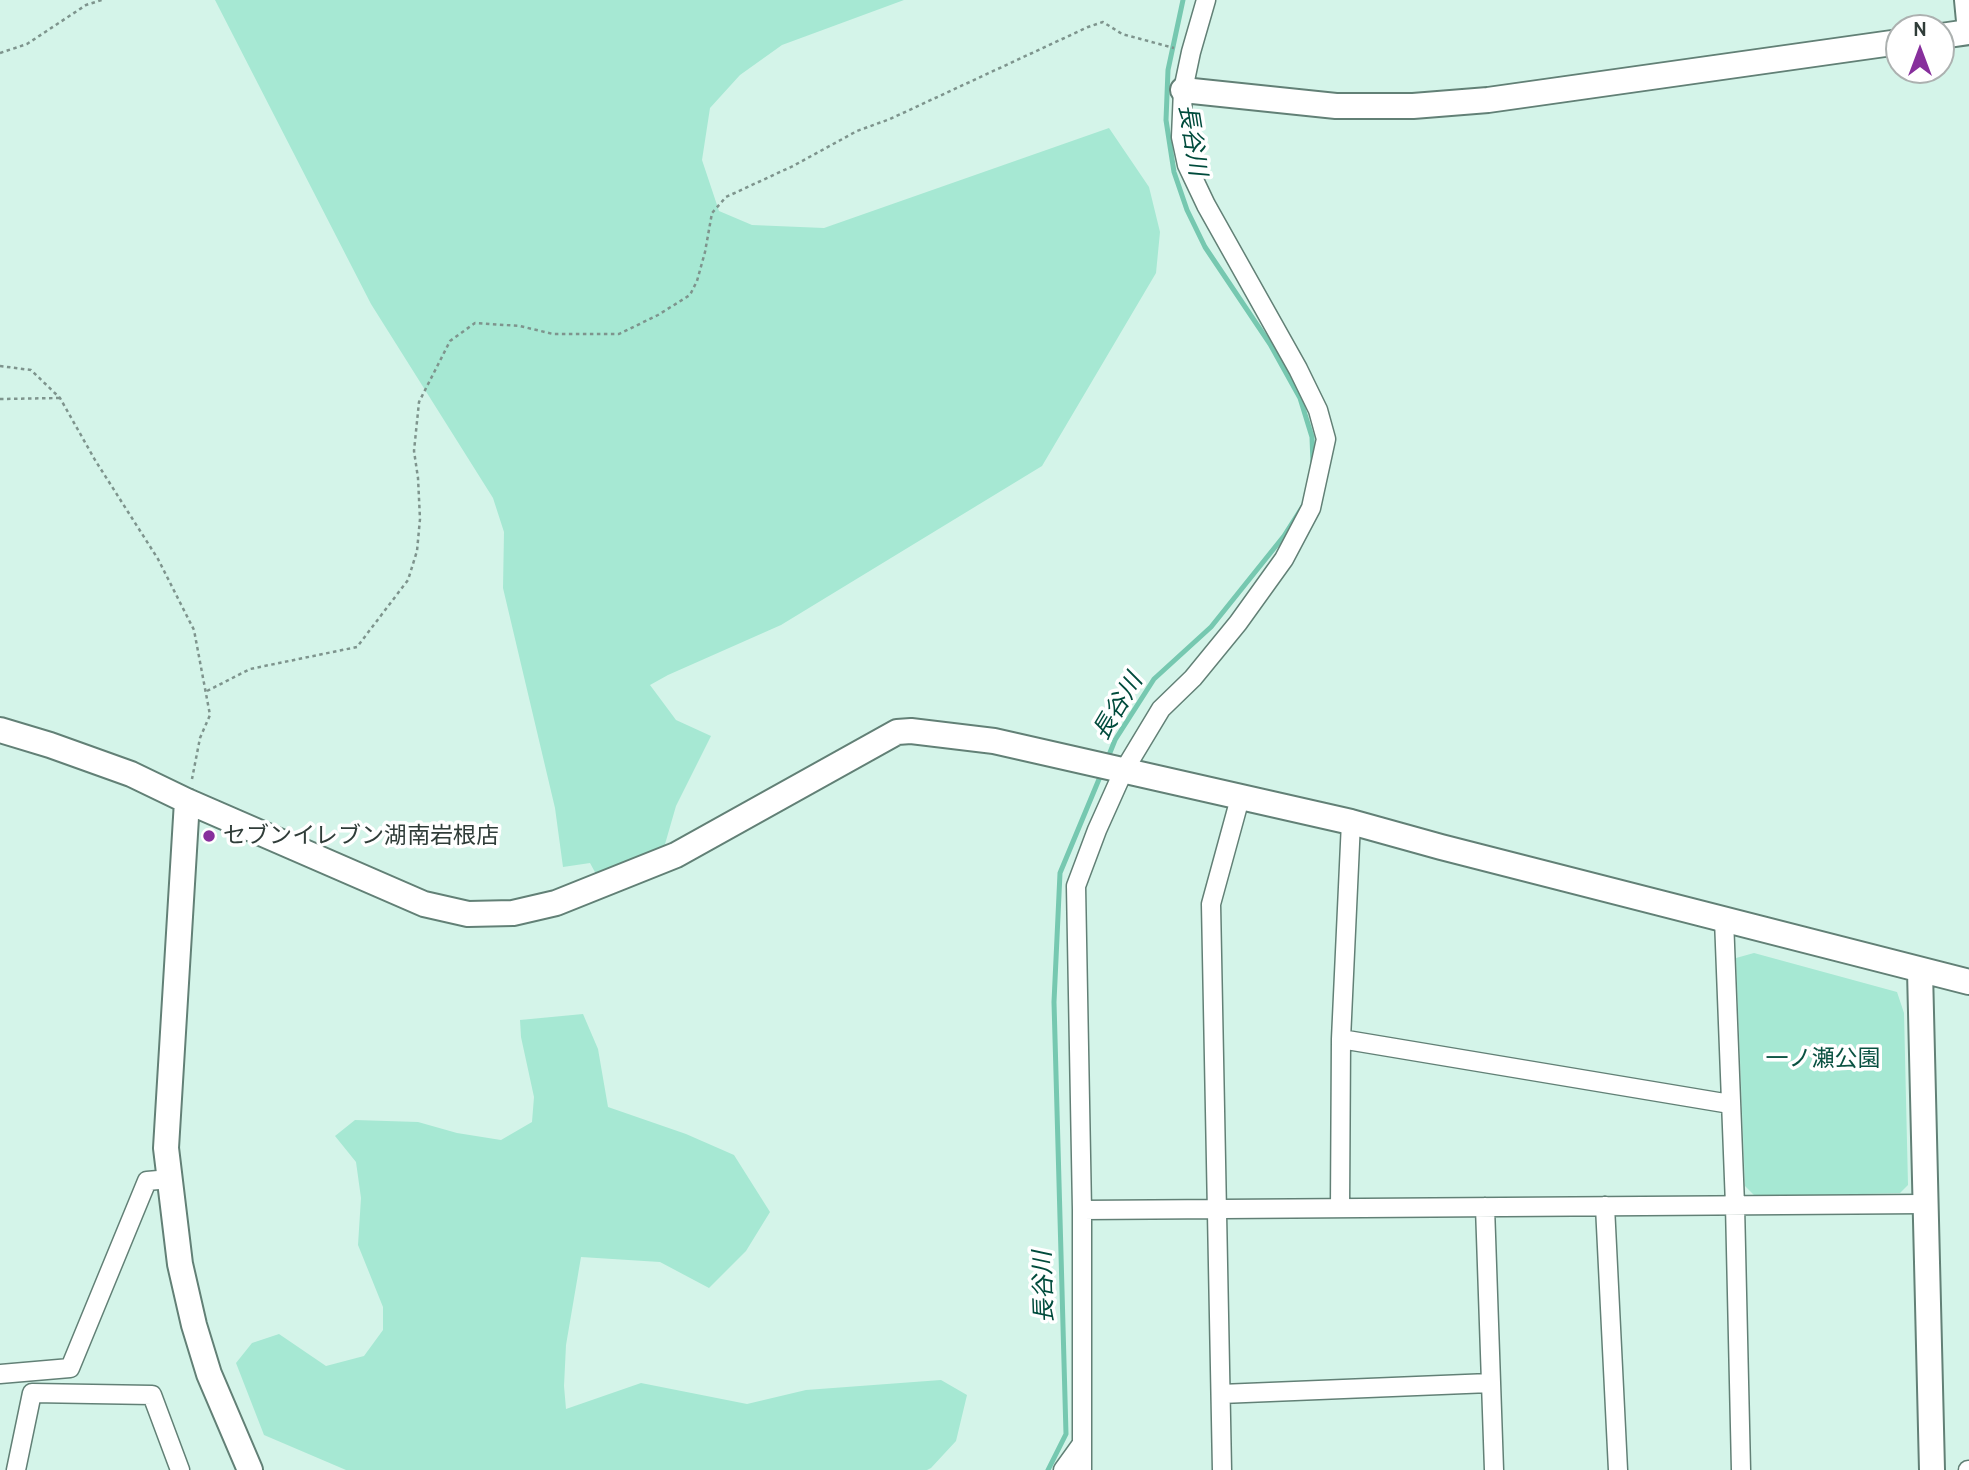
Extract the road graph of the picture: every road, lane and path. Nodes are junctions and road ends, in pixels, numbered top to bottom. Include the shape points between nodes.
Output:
1 (102, 0) edge
2 (1206, 0) edge
3 (1967, 0) edge
4 (1969, 21) edge
5 (1885, 44) edge
6 (1191, 52) junction
7 (0, 53) edge
8 (1184, 90) junction
9 (0, 366) edge
10 (60, 398) junction
11 (0, 399) edge
12 (207, 691) junction
13 (0, 730) edge
14 (1123, 772) junction
15 (1240, 798) junction
16 (187, 801) junction
17 (1351, 822) junction
18 (1724, 919) junction
19 (1920, 971) junction
20 (1969, 982) edge
21 (1341, 1039) junction
22 (1730, 1104) junction
23 (170, 1179) junction
24 (1924, 1204) junction
25 (1735, 1205) junction
26 (1605, 1206) junction
27 (1485, 1207) junction
28 (1340, 1208) junction
29 (1216, 1209) junction
30 (1082, 1210) junction
31 (0, 1374) edge
32 (1490, 1383) junction
33 (1221, 1394) junction
34 (1082, 1445) junction
35 (16, 1470) edge
36 (180, 1470) edge
37 (250, 1470) edge
38 (1063, 1470) edge
39 (1083, 1470) edge
40 (1223, 1470) edge
41 (1494, 1470) edge
42 (1618, 1470) edge
43 (1741, 1470) edge
44 (1932, 1470) edge

1 - 7 path via 86,5 27,44
2 - 6 street
3 - 4 street
5 - 8 street via 1488,100 1413,106 1336,106
6 - 8 street
6 - 12 path via 1122,33 1103,22 857,131 726,197 712,213 690,295 619,334 553,334 475,323 450,341 419,402 414,451 420,519 408,580 357,647 250,669
8 - 14 street via 1181,137 1187,165 1298,369 1326,439 1311,508 1284,559 1238,624 1161,709
9 - 10 path via 31,370
10 - 11 path
10 - 12 path via 158,559 194,630
12 - 16 path via 210,715 200,738
13 - 16 street via 131,774
14 - 15 street
14 - 16 street via 994,741 897,732 676,855 556,903 502,913 468,914 424,904
14 - 30 street via 1076,886
15 - 17 street
15 - 29 street via 1211,904
16 - 23 street via 166,1148
17 - 18 street
17 - 21 street
18 - 19 street
18 - 22 street
19 - 20 street
19 - 24 street
21 - 22 street
21 - 28 street
22 - 25 street
23 - 31 street via 147,1181 71,1368
23 - 37 street via 180,1264 194,1325 209,1374
24 - 25 street
24 - 44 street
25 - 26 street
25 - 43 street
26 - 27 street
26 - 42 street
27 - 28 street
27 - 32 street
28 - 29 street
29 - 30 street
29 - 33 street
30 - 34 street
32 - 33 street
32 - 41 street
33 - 40 street
34 - 38 street
34 - 39 street
35 - 36 street via 32,1393 152,1395

